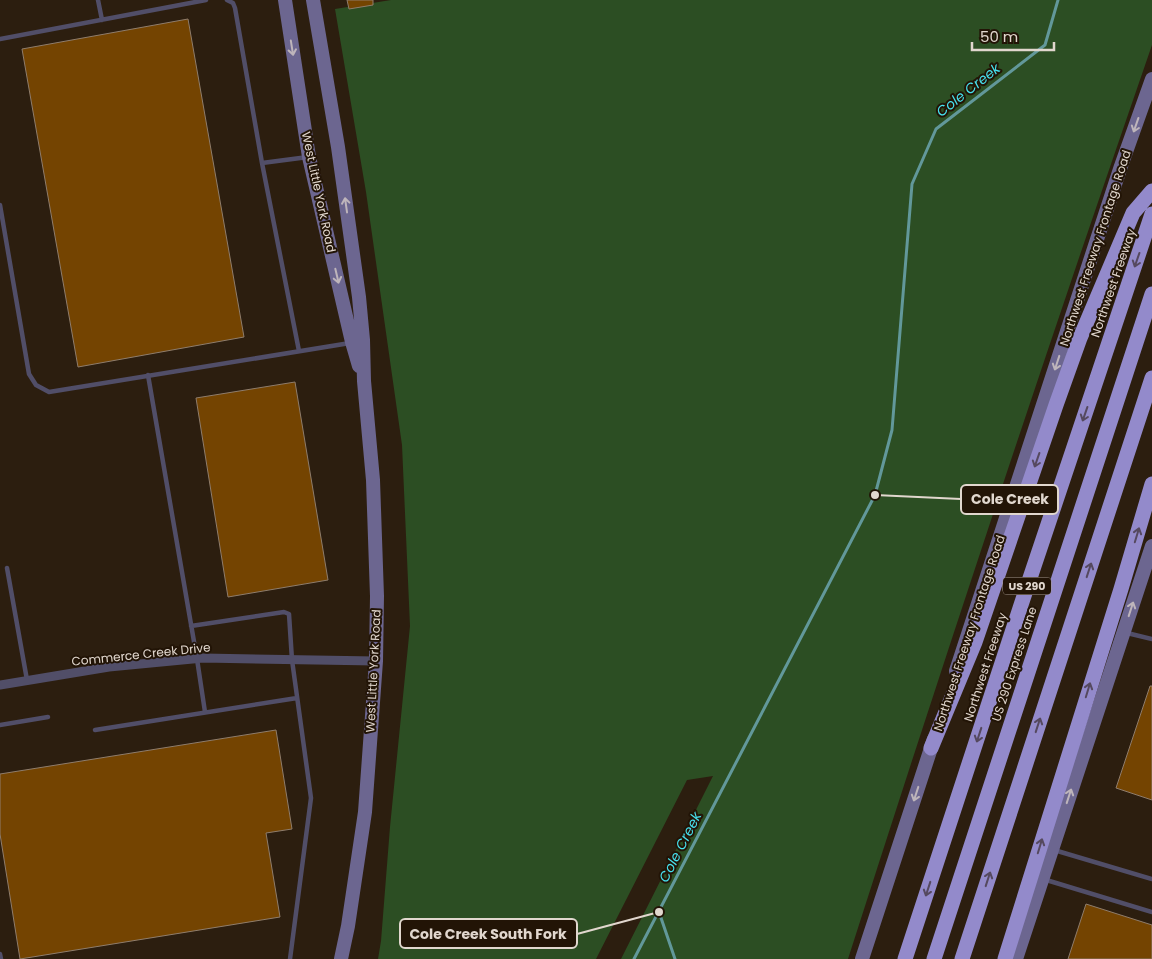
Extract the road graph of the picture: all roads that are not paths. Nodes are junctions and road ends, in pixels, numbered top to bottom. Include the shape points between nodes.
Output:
1 (98, 0) edge
2 (206, 0) edge
3 (227, 0) edge
4 (284, 0) edge
5 (313, 0) edge
6 (102, 20) junction
7 (0, 39) edge
8 (1152, 80) edge
9 (310, 157) junction
10 (262, 163) junction
11 (1152, 191) edge
12 (0, 205) edge
13 (1152, 214) edge
14 (1152, 294) edge
15 (352, 342) junction
16 (299, 351) junction
17 (148, 376) junction
18 (1152, 378) edge
19 (364, 381) junction
20 (1152, 484) edge
21 (1152, 546) edge
22 (1149, 566) edge
23 (7, 568) dead end
24 (191, 626) junction
25 (1124, 633) junction
26 (1152, 639) edge
27 (197, 659) junction
28 (292, 660) junction
29 (376, 661) junction
30 (27, 680) junction
31 (0, 685) edge
32 (297, 698) junction
33 (205, 712) junction
34 (48, 717) dead end
35 (0, 725) edge
36 (95, 730) dead end
37 (931, 748) junction
38 (1052, 850) junction
39 (1042, 879) junction
40 (1152, 879) edge
41 (1152, 912) edge
42 (0, 954) edge
43 (1, 959) edge
44 (290, 959) edge
45 (341, 959) edge
46 (862, 959) edge
47 (905, 959) edge
48 (934, 959) edge
49 (962, 959) edge
50 (1005, 959) edge
51 (1016, 959) edge

1 - 6 lane
2 - 6 lane
3 - 10 lane via 235,8
4 -> 9 main road, West Little York Road
19 -> 5 main road, West Little York Road via 358,287
6 - 7 lane
8 -> 37 main road, Northwest Freeway Frontage Road
9 - 10 lane
9 -> 15 main road, West Little York Road
10 - 16 lane
11 -> 37 highway via 1133,213 1080,338 975,642
12 - 17 lane via 29,374 36,385 49,392
13 -> 47 highway, Northwest Freeway / US 290
14 - 48 highway, US 290 Express Lane
15 - 16 lane
15 - 19 main road, West Little York Road
16 - 17 lane
17 - 24 lane
49 -> 18 highway
19 - 29 main road, West Little York Road via 373,480
50 -> 20 highway
21 - 22 main road
25 -> 22 main road
23 - 30 lane
24 - 27 lane
24 - 28 lane via 284,612 290,617
25 - 26 lane
38 -> 25 main road
27 - 28 street, Commerce Creek Drive
27 - 30 street, Commerce Creek Drive via 109,667
27 - 33 lane
28 - 29 street, Commerce Creek Drive
28 - 32 lane
29 - 45 main road, West Little York Road via 365,812
30 - 31 street, Commerce Creek Drive
32 - 33 lane
32 - 44 lane via 311,798
33 - 36 lane
34 - 35 lane
37 -> 46 main road, Northwest Freeway Frontage Road
38 - 39 main road
38 - 40 lane
39 - 41 lane
39 - 51 main road
42 - 43 lane

